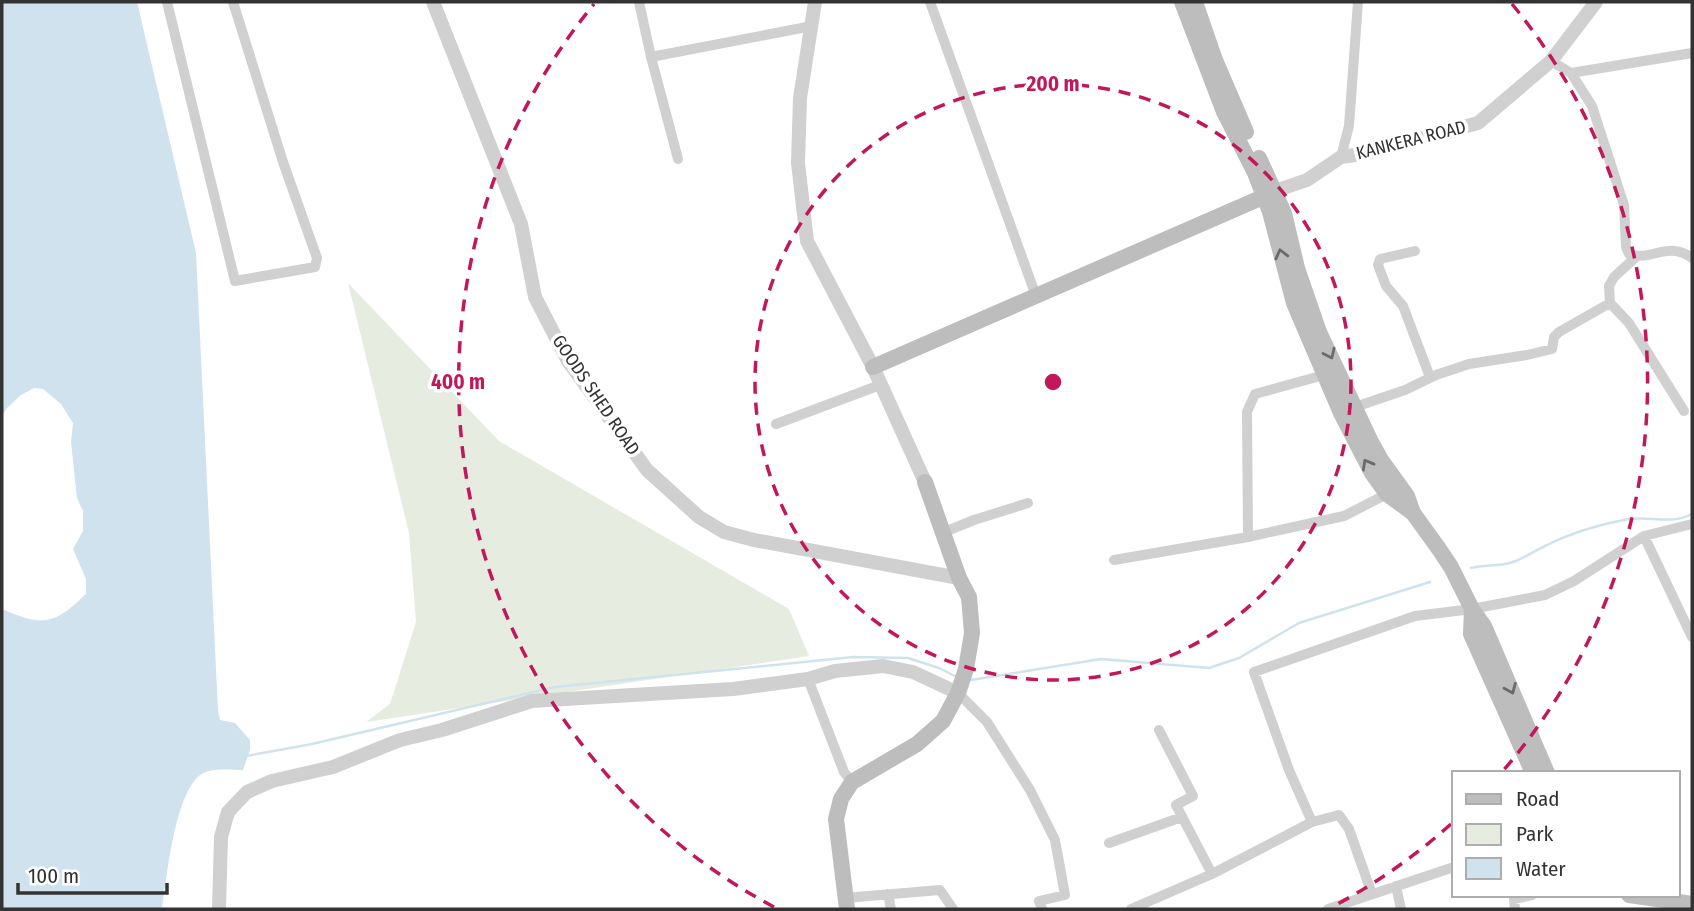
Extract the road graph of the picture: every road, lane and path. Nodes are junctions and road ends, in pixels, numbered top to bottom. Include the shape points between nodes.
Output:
1 (167, 2) edge
2 (233, 2) edge
3 (433, 2) edge
4 (639, 2) edge
5 (930, 2) edge
6 (1182, 2) edge
7 (1195, 2) edge
8 (1358, 2) edge
9 (1596, 2) edge
10 (816, 3) edge
11 (812, 26) junction
12 (1692, 53) edge
13 (651, 57) junction
14 (1551, 61) junction
15 (1571, 74) junction
16 (1243, 137) junction
17 (1341, 157) junction
18 (678, 159) dead end
19 (1269, 195) junction
20 (1415, 251) dead end
21 (1637, 256) junction
22 (1692, 258) edge
23 (1036, 296) junction
24 (1610, 303) junction
25 (873, 367) junction
26 (1324, 375) junction
27 (1430, 377) junction
28 (880, 385) junction
29 (1348, 410) junction
30 (1684, 411) dead end
31 (776, 424) dead end
32 (925, 482) joint
33 (1387, 494) junction
34 (1028, 503) dead end
35 (1413, 513) junction
36 (1692, 524) edge
37 (942, 533) junction
38 (1644, 536) junction
39 (1248, 537) junction
40 (1114, 560) dead end
41 (960, 578) junction
42 (1472, 609) junction
43 (1692, 637) edge
44 (808, 679) junction
45 (958, 693) junction
46 (1159, 730) dead end
47 (1532, 771) edge
48 (1546, 771) edge
49 (852, 782) junction
50 (1182, 817) junction
51 (1312, 822) junction
52 (1109, 843) dead end
53 (1452, 868) edge
54 (1212, 874) junction
55 (1396, 886) junction
56 (888, 894) junction
57 (1372, 894) junction
58 (1643, 897) edge
59 (846, 904) edge
60 (1692, 904) edge
61 (219, 909) edge
62 (891, 909) edge
63 (953, 909) edge
64 (1042, 909) edge
65 (1131, 909) edge
66 (1328, 909) edge
67 (1401, 909) edge

1 - 2 street via 235,281 315,267 317,258
3 - 41 street, GOODS SHED ROAD via 521,224 535,297 568,361 647,470 699,517 724,531
4 - 13 street
5 - 23 street
6 - 16 main road via 1198,47
7 - 16 main road
8 - 17 street via 1349,126
9 - 14 street, KANKERA ROAD
10 - 11 street
11 - 13 street
11 - 25 street via 800,98 798,163 807,241
12 - 15 street
13 - 18 street
14 - 15 street
14 - 17 street, KANKERA ROAD via 1478,122
15 - 21 street via 1592,106 1624,205 1626,247 1629,254
16 - 19 main road via 1255,173
17 - 19 street via 1307,180
19 - 23 main road
26 -> 19 main road via 1294,303
19 -> 29 main road via 1284,213 1297,268
20 - 27 street via 1380,259 1378,265 1403,306
21 - 22 street via 1667,249
21 - 24 street via 1614,277 1609,286
23 - 25 main road
24 - 27 street via 1559,332 1549,350 1469,364
24 - 30 street via 1629,323
25 - 28 street
26 - 29 main road
26 - 39 street via 1255,394 1247,412
27 - 29 street
28 - 31 street
28 - 32 street
33 -> 29 main road via 1372,473
29 - 35 main road via 1407,496
32 - 37 main road
33 - 35 main road
33 - 39 street via 1344,516
34 - 37 street
35 - 42 main road via 1451,567
36 - 38 street
37 - 41 main road
38 - 42 street via 1545,595
38 - 43 street
39 - 40 street
41 - 45 main road via 969,597 972,633
42 - 47 main road via 1471,634
42 -> 48 main road via 1484,626
42 - 51 street via 1415,616 1254,672
44 - 45 street via 883,666 914,672
44 - 49 street
44 - 61 street via 733,689 532,701 400,740 333,767 272,781 247,792 228,812 222,837
45 - 49 main road via 943,721 917,744
45 - 64 street via 987,722 1055,840 1065,895 1039,901
46 - 50 street via 1193,796 1176,805
49 - 59 main road via 836,819
50 - 52 street
50 - 54 street
51 - 54 street
51 - 57 street via 1339,815 1349,829
53 - 55 street
54 - 65 street
55 - 57 street
55 - 67 street
56 - 59 street
56 - 62 street
56 - 63 street via 940,890
57 - 66 street
58 - 60 main road

